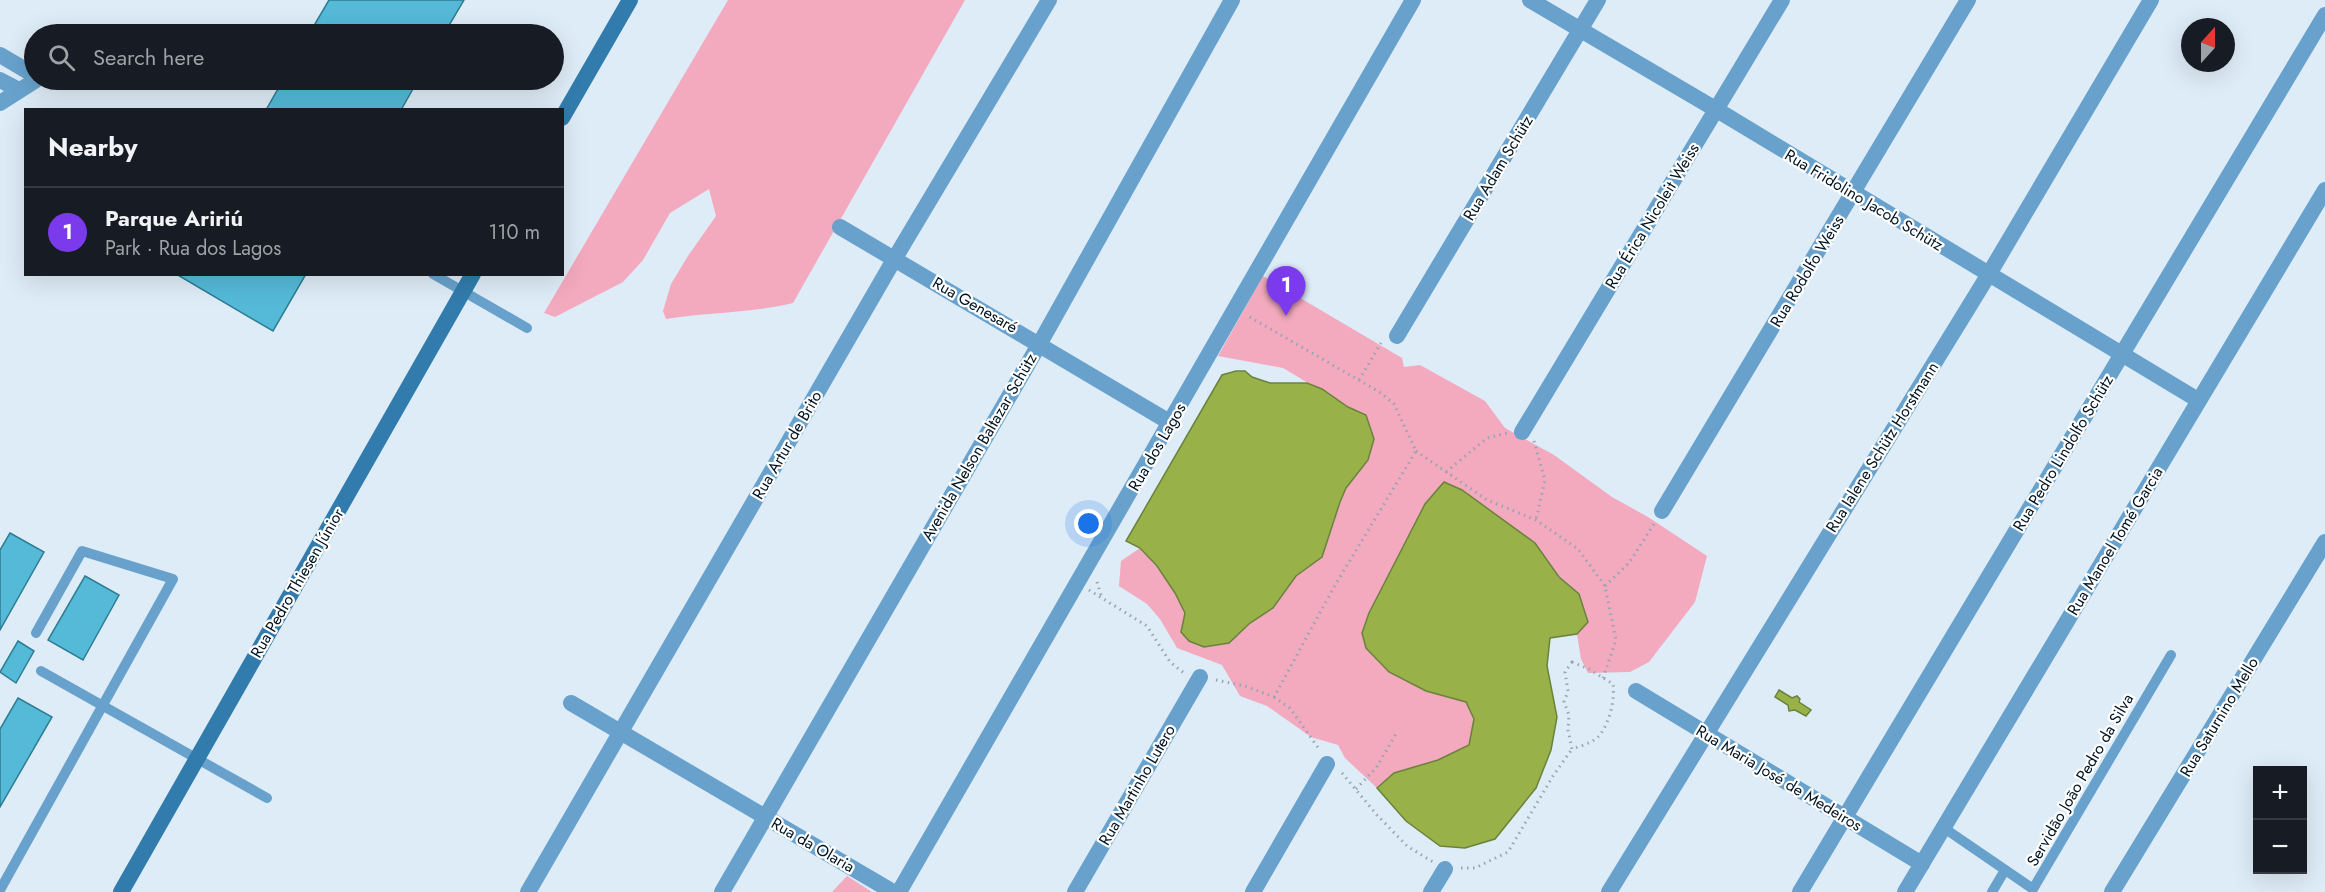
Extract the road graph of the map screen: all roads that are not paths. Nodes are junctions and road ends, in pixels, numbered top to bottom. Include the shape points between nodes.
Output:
1 (630, 0) edge
2 (1049, 0) edge
3 (1233, 0) edge
4 (1413, 0) edge
5 (1530, 0) edge
6 (1598, 0) edge
7 (1782, 0) edge
8 (1968, 0) edge
9 (2151, 0) edge
10 (2325, 15) edge
11 (1581, 30) junction
12 (0, 55) edge
13 (24, 69) edge
14 (0, 80) edge
15 (24, 87) edge
16 (19, 90) junction
17 (0, 103) edge
18 (1717, 110) junction
19 (564, 115) edge
20 (2325, 190) edge
21 (1854, 194) junction
22 (840, 226) dead end
23 (895, 258) junction
24 (1989, 274) junction
25 (436, 276) edge
26 (472, 276) edge
27 (463, 292) junction
28 (527, 328) dead end
29 (1397, 336) road end
30 (1040, 343) junction
31 (2122, 355) junction
32 (2199, 400) junction
33 (1171, 423) junction
34 (1522, 432) road end
35 (1662, 511) road end
36 (2325, 542) edge
37 (36, 633) dead end
38 (2171, 655) dead end
39 (41, 671) dead end
40 (1200, 677) road end
41 (1636, 691) dead end
42 (571, 703) dead end
43 (102, 707) junction
44 (620, 732) junction
45 (1705, 733) junction
46 (197, 759) junction
47 (1327, 764) road end
48 (267, 798) dead end
49 (765, 817) junction
50 (1845, 818) junction
51 (1944, 828) junction
52 (1922, 864) junction
53 (1445, 869) road end
54 (2005, 870) junction
55 (0, 890) edge
56 (121, 892) edge
57 (528, 892) edge
58 (722, 892) edge
59 (893, 892) edge
60 (899, 892) edge
61 (1075, 892) edge
62 (1253, 892) edge
63 (1431, 892) edge
64 (1609, 892) edge
65 (1800, 892) edge
66 (1905, 892) edge
67 (1992, 892) edge
68 (2112, 892) edge

1 - 19 main road
2 - 23 street, Rua Artur de Brito
3 - 30 street, Avenida Nelson Baltazar Schütz
4 - 33 street, Rua dos Lagos
5 - 11 street, Rua Fridolino Jacob Schütz
6 - 11 street, Rua Adam Schütz
7 - 18 street, Rua Érica Nicoleit Weiss
8 - 21 street, Rua Rodolfo Weiss
9 - 24 street, Rua Ialene Schütz Horstmann
10 - 31 street, Rua Pedro Lindolfo Schütz
11 - 18 street, Rua Fridolino Jacob Schütz
11 - 29 street, Rua Adam Schütz
12 - 13 street
14 - 16 street
15 - 16 street
16 - 17 street
18 - 21 street, Rua Fridolino Jacob Schütz
18 - 34 street, Rua Érica Nicoleit Weiss
20 - 32 street, Rua Manoel Tomé Garcia
21 - 24 street, Rua Fridolino Jacob Schütz
21 - 35 street, Rua Rodolfo Weiss
22 - 23 street, Rua Genesaré
23 - 30 street, Rua Genesaré
23 - 44 street, Rua Artur de Brito
24 - 31 street, Rua Fridolino Jacob Schütz
24 - 45 street, Rua Ialene Schütz Horstmann
25 - 27 lane
26 - 27 main road, Rua Pedro Thiesen Júnior
27 - 28 lane
27 - 46 main road, Rua Pedro Thiesen Júnior
30 - 33 street, Rua Genesaré
30 - 49 street, Avenida Nelson Baltazar Schütz
31 - 32 street, Rua Fridolino Jacob Schütz
31 - 50 street, Rua Pedro Lindolfo Schütz
32 - 51 street, Rua Manoel Tomé Garcia
33 - 60 street, Rua dos Lagos
36 - 68 street, Rua Saturnino Mello
37 - 43 lane via 82,550 173,579
38 - 54 lane, Servidão João Pedro da Silva via 2033,889
39 - 43 lane
40 - 61 street, Rua Martinho Lutero
41 - 45 street, Rua Maria José de Medeiros
42 - 44 street, Rua da Olaria
43 - 46 lane
43 - 55 lane
44 - 49 street, Rua da Olaria
44 - 57 street, Rua Artur de Brito
45 - 50 street, Rua Maria José de Medeiros
45 - 64 street, Rua Ialene Schütz Horstmann
46 - 48 lane
46 - 56 main road, Rua Pedro Thiesen Júnior
47 - 62 street
49 - 58 street, Avenida Nelson Baltazar Schütz
49 - 59 street, Rua da Olaria
50 - 52 street, Rua Maria José de Medeiros
50 - 65 street, Rua Pedro Lindolfo Schütz
51 - 52 street, Rua Manoel Tomé Garcia
51 - 54 lane, Servidão João Pedro da Silva
52 - 66 street, Rua Manoel Tomé Garcia
53 - 63 street
54 - 67 lane

